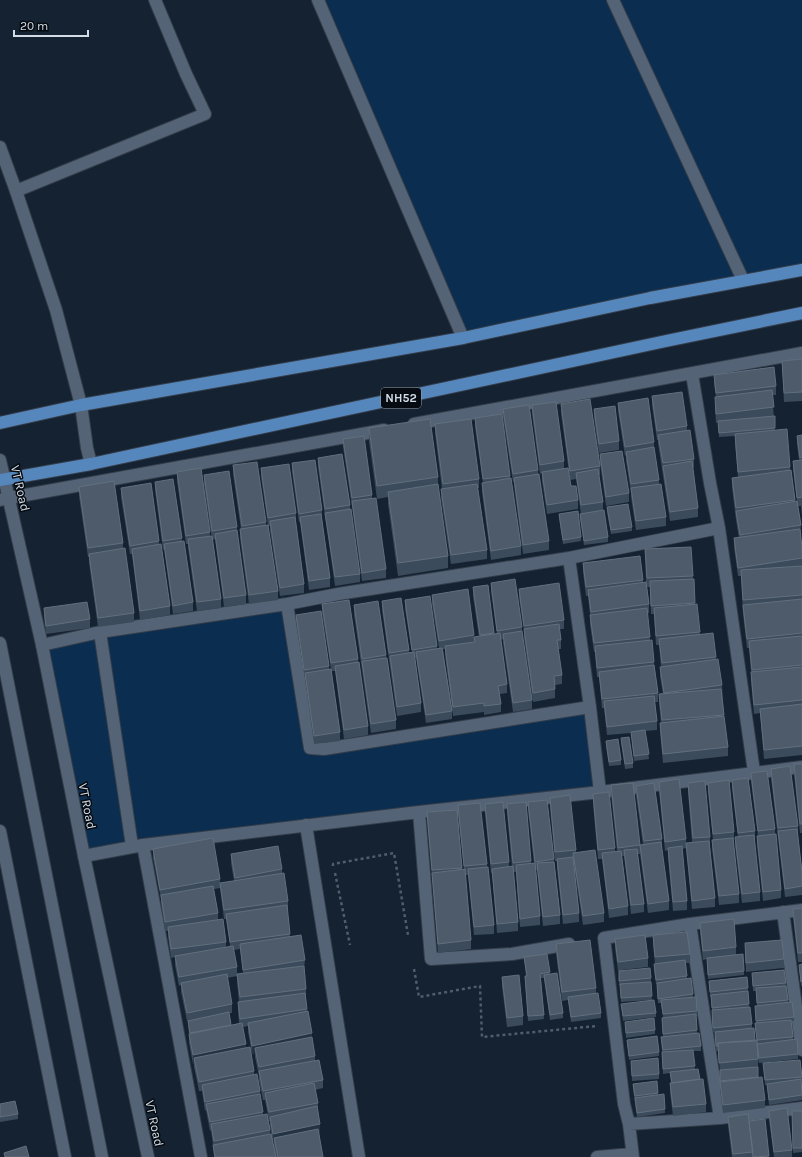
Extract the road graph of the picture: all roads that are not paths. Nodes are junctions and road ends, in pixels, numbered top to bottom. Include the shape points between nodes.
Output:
1 (155, 0) edge
2 (318, 0) edge
3 (612, 0) edge
4 (0, 147) edge
5 (16, 191) junction
6 (802, 270) edge
7 (744, 280) junction
8 (802, 313) edge
9 (463, 338) junction
10 (802, 353) edge
11 (692, 374) junction
12 (81, 405) junction
13 (0, 423) edge
14 (0, 460) edge
15 (91, 464) junction
16 (2, 479) edge
17 (4, 499) edge
18 (719, 528) junction
19 (569, 558) junction
20 (287, 604) junction
21 (100, 632) junction
22 (0, 643) edge
23 (42, 645) junction
24 (590, 707) junction
25 (802, 766) edge
26 (754, 772) junction
27 (600, 792) junction
28 (419, 812) junction
29 (306, 825) junction
30 (0, 831) edge
31 (138, 846) junction
32 (84, 856) junction
33 (802, 910) edge
34 (783, 912) junction
35 (690, 924) junction
36 (569, 944) edge
37 (802, 1050) edge
38 (802, 1108) edge
39 (720, 1118) junction
40 (629, 1124) junction
41 (632, 1155) edge
42 (65, 1157) edge
43 (102, 1157) edge
44 (148, 1157) edge
45 (201, 1157) edge
46 (359, 1157) edge
47 (596, 1157) edge

1 - 5 street via 205,114
2 - 9 street
3 - 7 street
4 - 5 street
5 - 12 street via 56,310
6 - 7 highway
7 - 9 highway
8 - 15 highway, NH52
9 - 12 highway
10 - 11 street
11 - 17 street
11 - 18 street
12 - 13 highway
12 - 15 street
14 - 16 street, VT Road
15 - 16 highway, NH52
16 - 17 street, VT Road
17 - 23 street, VT Road
18 - 19 street
18 - 26 street
19 - 20 street
19 - 24 street
20 - 21 street
20 - 24 street via 310,748 324,749
21 - 23 street
21 - 31 street
22 - 43 street
23 - 32 street, VT Road
24 - 27 street
25 - 26 street
26 - 27 street
27 - 28 street
28 - 29 street
28 - 36 street via 431,959 512,954
29 - 31 street
29 - 46 street
30 - 42 street
31 - 32 street
31 - 45 street
32 - 44 street, VT Road
33 - 34 street
34 - 35 street
34 - 37 street
35 - 39 street
35 - 40 street via 604,938 624,1104
38 - 39 street
39 - 40 street
40 - 41 street
41 - 47 street

